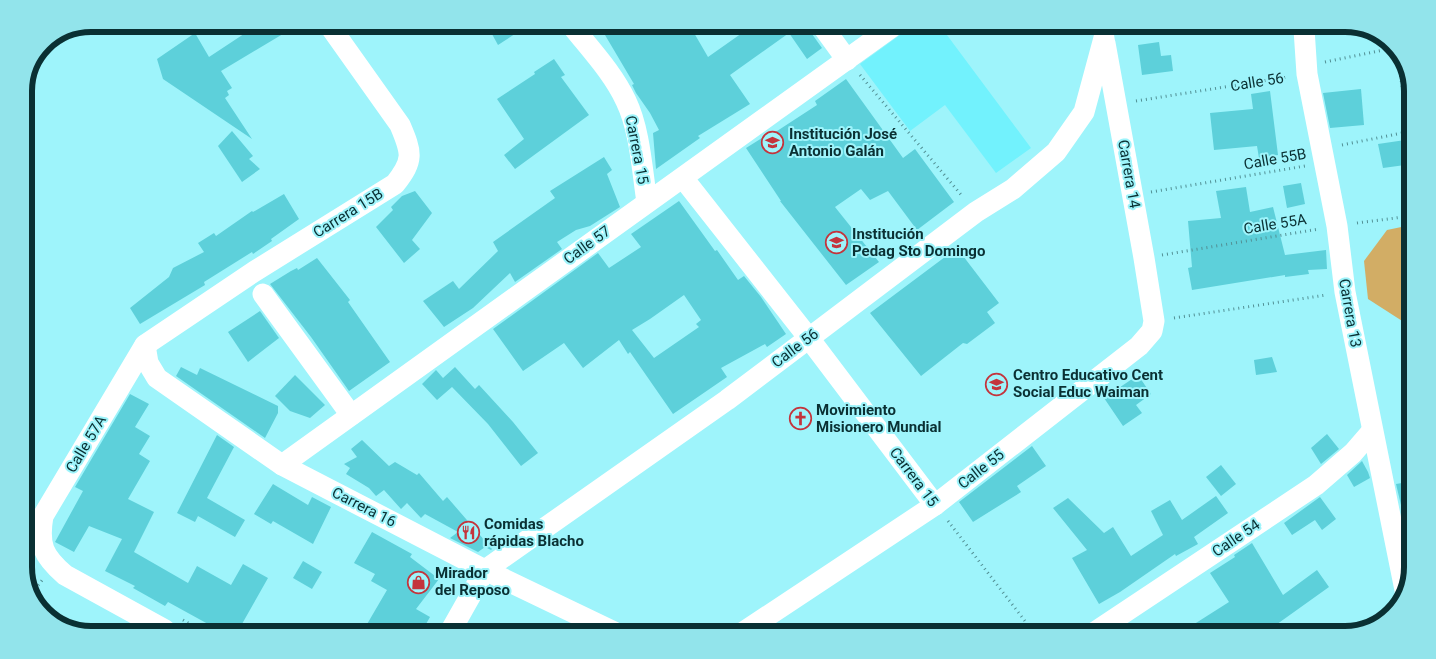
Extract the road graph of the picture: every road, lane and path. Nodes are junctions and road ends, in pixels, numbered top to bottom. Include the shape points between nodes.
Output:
1 (334, 32) edge
2 (577, 32) edge
3 (827, 32) edge
4 (885, 32) edge
5 (1304, 32) edge
6 (1103, 33) edge
7 (1385, 50) edge
8 (847, 60) junction
9 (1307, 74) junction
10 (1116, 104) junction
11 (1403, 132) edge
12 (1323, 162) junction
13 (683, 178) junction
14 (1133, 195) junction
15 (647, 202) junction
16 (976, 212) junction
17 (1403, 217) edge
18 (1337, 226) junction
19 (1144, 258) junction
20 (1345, 292) junction
21 (263, 294) dead end
22 (1154, 321) junction
23 (808, 337) junction
24 (145, 345) junction
25 (351, 415) junction
26 (1372, 431) junction
27 (282, 465) junction
28 (935, 505) junction
29 (485, 570) junction
30 (1402, 577) edge
31 (158, 626) edge
32 (453, 626) edge
33 (602, 626) edge
34 (753, 626) edge
35 (1029, 626) edge
36 (1104, 626) edge

1 - 24 street, Carrera 15B via 400,125 409,156 405,171 394,184
2 - 15 street, Carrera 15 via 614,80 633,116
3 - 8 street
4 - 8 street, Calle 57
5 - 9 street, Carrera 13
6 - 10 street, Carrera 14
6 - 16 street, Calle 56 via 1084,112 1056,152 1013,189
7 - 9 path, Calle 56 via 1321,63
8 - 13 street, Calle 57
8 - 16 path
9 - 10 path, Calle 56
9 - 12 street, Carrera 13
10 - 14 street, Carrera 14
11 - 12 path, Calle 55B via 1334,146
12 - 14 path, Calle 55B
12 - 18 street, Carrera 13
13 - 15 street, Calle 57
13 - 23 street, Carrera 15
14 - 19 street, Carrera 14
15 - 25 street, Calle 57
16 - 23 street, Calle 56
17 - 18 path, Calle 55A
18 - 19 path, Calle 55A
18 - 20 street, Carrera 13
19 - 22 street, Carrera 14
20 - 22 path
20 - 26 street, Carrera 13
21 - 25 street
22 - 28 street, Calle 55 via 1152,331 1139,346
23 - 28 street, Carrera 15
23 - 29 street, Calle 56 via 727,400
24 - 27 street, Carrera 16 via 148,363 157,378
24 - 31 street, Calle 57A via 43,516 40,532 47,557 66,575
25 - 27 street, Calle 57
26 - 30 street, Carrera 13
26 - 36 street, Calle 54 via 1353,454 1316,485
27 - 29 street, Carrera 16
28 - 34 street, Calle 55
28 - 35 path, Carrera 15
29 - 32 street, Calle 56
29 - 33 street, Carrera 16

